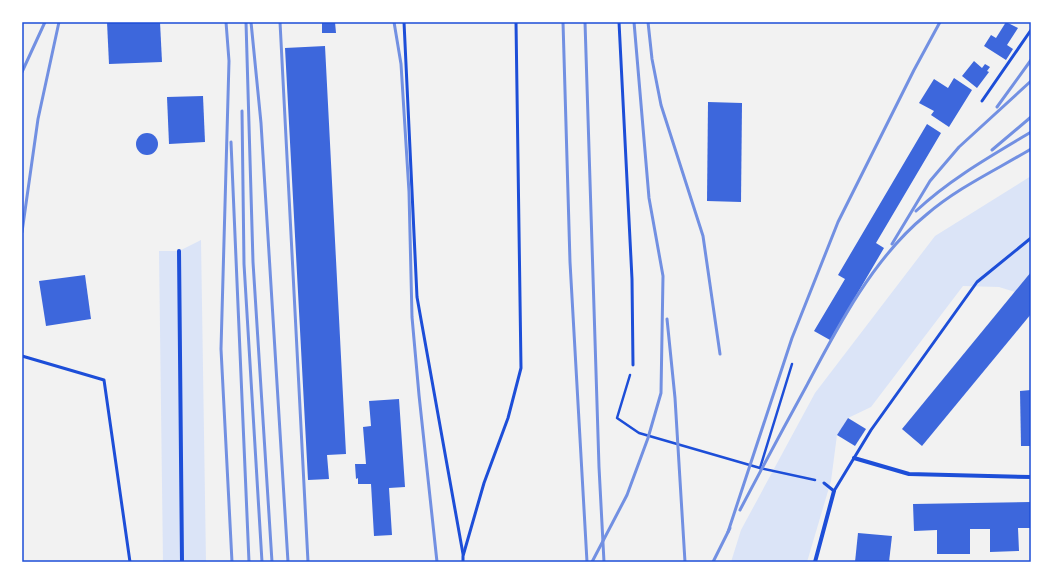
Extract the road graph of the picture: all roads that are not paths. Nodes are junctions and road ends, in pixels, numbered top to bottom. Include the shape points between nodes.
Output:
1 (404, 22) edge
2 (516, 22) edge
3 (619, 22) edge
4 (1031, 30) edge
5 (982, 101) dead end
6 (1031, 238) edge
7 (179, 251) dead end
8 (22, 356) edge
9 (633, 365) road end
10 (854, 458) junction
11 (1031, 476) edge
12 (824, 482) road end
13 (834, 491) junction
14 (463, 556) junction
15 (130, 562) edge
16 (182, 562) edge
17 (463, 562) edge
18 (815, 562) edge

1 - 14 lane via 417,297
2 - 14 lane via 521,368 508,418 484,483
3 - 9 lane
4 - 5 lane
6 - 10 lane via 976,282 908,376
7 - 16 street
8 - 15 lane via 104,380
10 - 11 street via 909,474
10 - 13 lane
12 - 13 lane
13 - 18 street
14 - 17 lane

